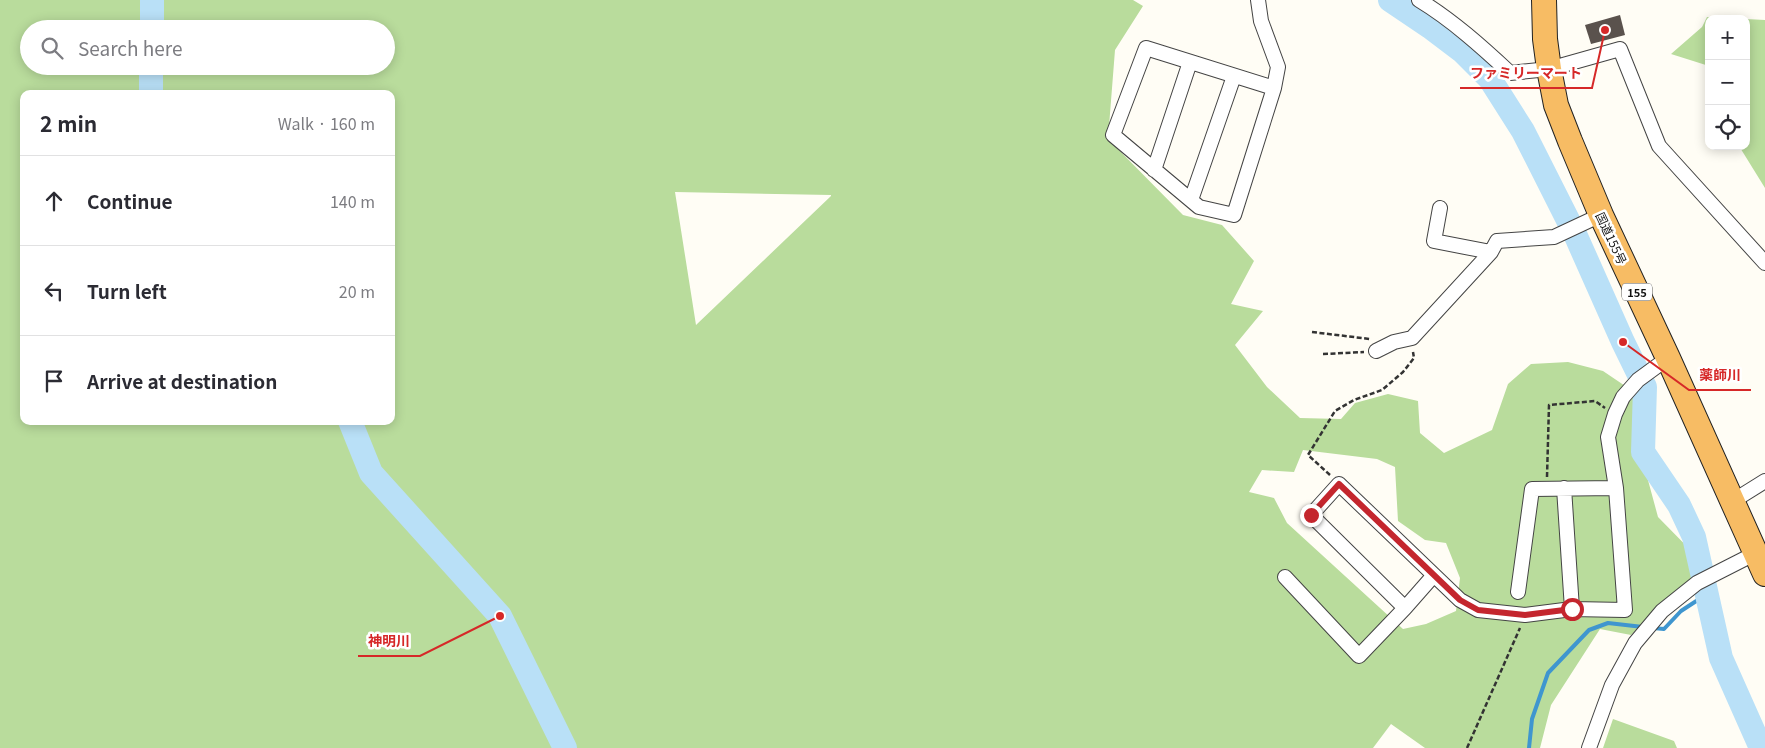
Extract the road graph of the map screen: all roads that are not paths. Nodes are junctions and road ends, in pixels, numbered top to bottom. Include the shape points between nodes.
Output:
1 (1258, 0) edge
2 (1419, 0) edge
3 (1544, 0) edge
4 (1190, 62) junction
5 (1549, 69) junction
6 (1234, 76) junction
7 (1274, 88) junction
8 (1154, 170) junction
9 (1191, 200) junction
10 (1440, 208) dead end
11 (1601, 215) junction
12 (1491, 252) junction
13 (1765, 262) edge
14 (1376, 352) road end
15 (1668, 358) junction
16 (1765, 482) edge
17 (1564, 488) junction
18 (1616, 488) junction
19 (1733, 501) junction
20 (1760, 564) edge
21 (1434, 575) junction
22 (1285, 577) dead end
23 (1518, 592) dead end
24 (1406, 608) junction
25 (1572, 609) junction
26 (1589, 748) edge

1 - 7 street via 1261,21 1278,67
2 - 5 street via 1481,46 1510,73
3 - 5 highway, 国道155号 / 155
4 - 6 street
4 - 8 street
4 - 8 street via 1146,48 1113,135
5 - 11 highway, 国道155号 / 155 via 1556,105
5 - 13 street via 1620,49 1660,146
6 - 7 street
6 - 9 street
7 - 9 street via 1234,215 1199,206
8 - 9 street
10 - 12 street via 1434,241
11 - 12 street via 1554,237 1497,241
11 - 15 highway, 国道155号 / 155
12 - 14 street via 1412,338 1394,342
15 - 18 street via 1638,380 1615,414 1608,437
15 - 19 highway, 国道155号 / 155
16 - 19 street
17 - 18 street
17 - 23 street via 1532,489
17 - 25 street
18 - 25 street via 1625,610
19 - 20 highway, 国道155号 / 155
20 - 26 street via 1697,583 1662,611 1635,642 1612,686
21 - 24 street
21 - 24 street via 1339,484 1311,515
21 - 25 street via 1460,600 1478,610 1525,615
22 - 24 street via 1359,656

